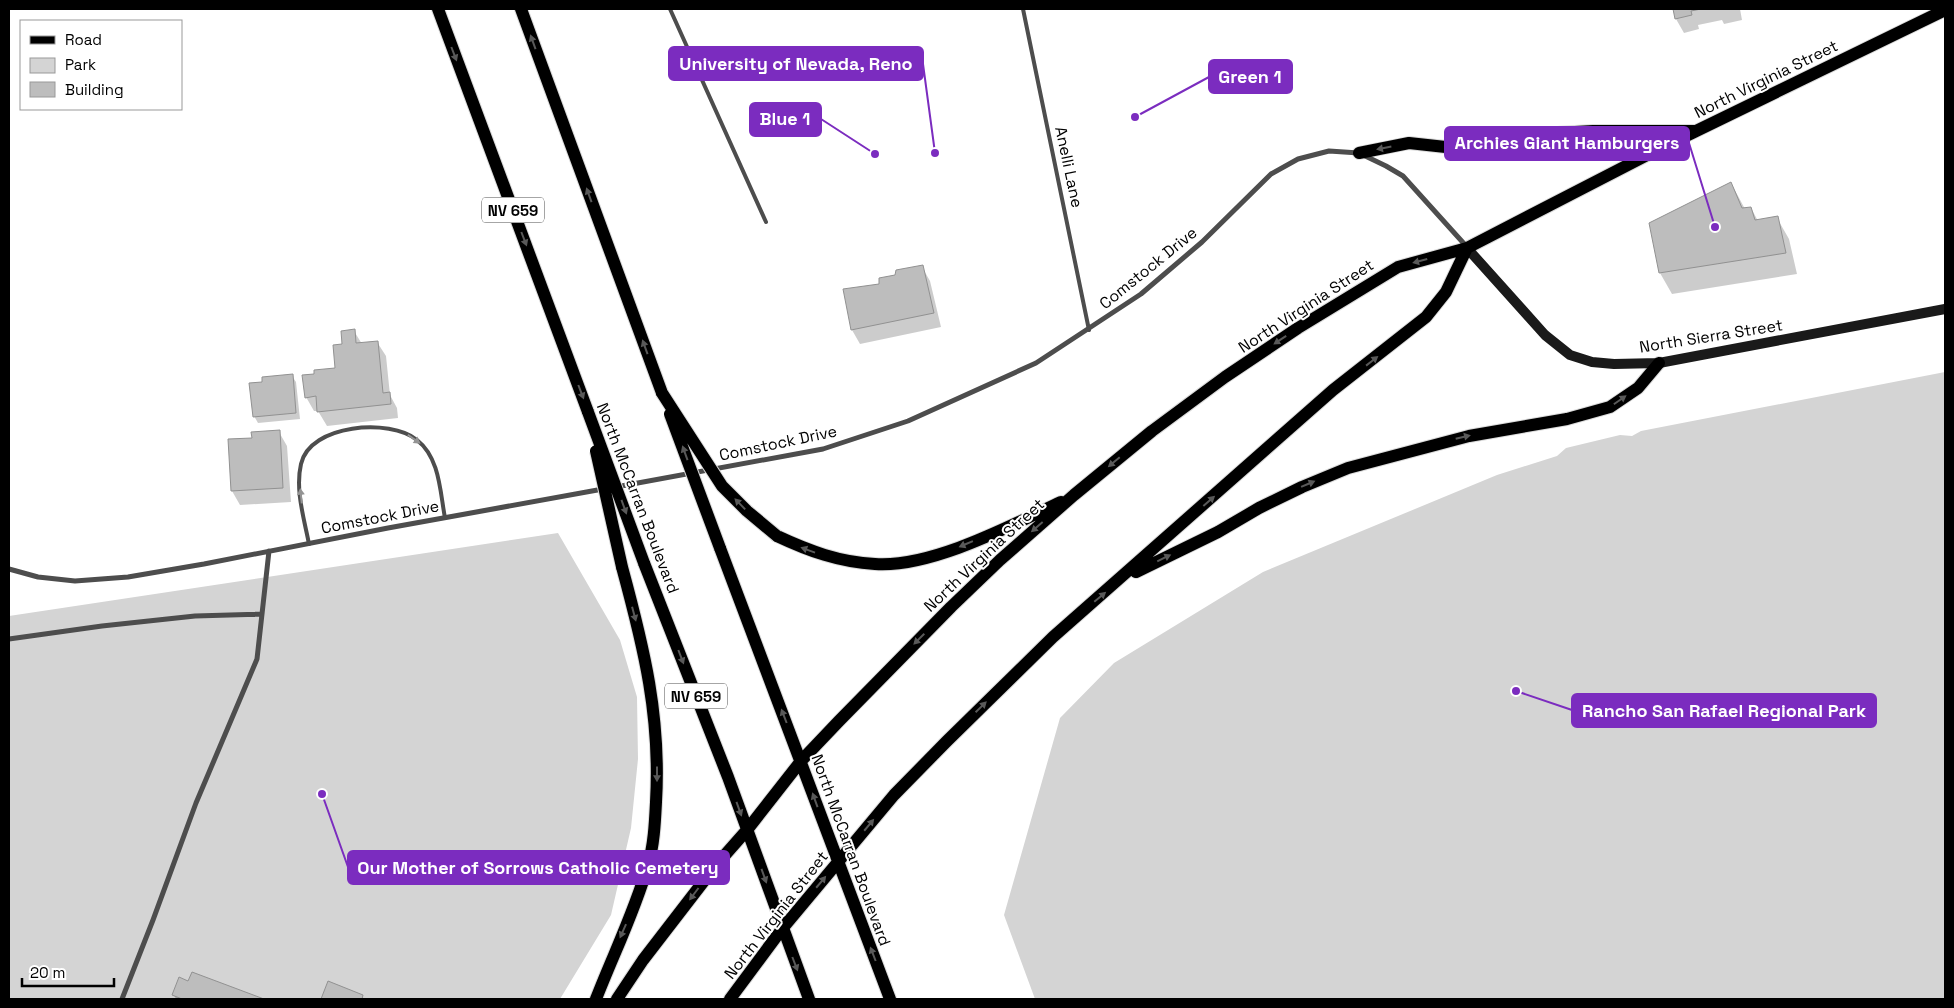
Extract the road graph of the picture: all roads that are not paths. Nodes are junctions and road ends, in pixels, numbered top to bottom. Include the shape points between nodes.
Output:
1 (438, 9) edge
2 (521, 9) edge
3 (670, 9) edge
4 (1023, 9) edge
5 (1945, 10) edge
6 (1696, 131) junction
7 (1359, 153) junction
8 (766, 222) dead end
9 (1467, 248) junction
10 (1945, 309) edge
11 (1089, 330) junction
12 (1659, 363) junction
13 (662, 393) junction
14 (588, 412) junction
15 (1074, 495) junction
16 (445, 518) junction
17 (309, 544) junction
18 (269, 551) junction
19 (9, 569) edge
20 (1120, 580) junction
21 (262, 614) junction
22 (9, 639) edge
23 (801, 761) junction
24 (747, 830) junction
25 (838, 862) junction
26 (782, 928) junction
27 (122, 999) edge
28 (596, 999) edge
29 (617, 999) edge
30 (730, 999) edge
31 (809, 999) edge
32 (890, 999) edge

1 -> 14 main road, North McCarran Boulevard / NV 659
13 -> 2 main road, North McCarran Boulevard
3 - 8 lane
4 - 11 lane, Anelli Lane
5 - 6 main road, North Virginia Street
6 -> 7 main road via 1557,133 1510,148 1482,151 1409,143
6 - 9 main road, North Virginia Street
7 - 9 street, Comstock Drive via 1403,176
7 - 11 street, Comstock Drive via 1329,151 1298,159 1271,174 1202,242 1141,294
9 - 12 main road, North Sierra Street via 1545,335 1570,355 1614,364
9 -> 15 main road, North Virginia Street via 1398,267 1363,287 1224,377
20 -> 9 main road, North Virginia Street via 1333,390 1426,317 1446,292
10 - 12 main road, North Sierra Street
11 - 16 street, Comstock Drive via 1036,363 972,393 908,421 823,449
20 -> 12 main road via 1293,491 1348,468 1469,436 1567,419 1610,407 1638,388
15 -> 13 main road, bridge via 948,552 915,561 876,565 841,560 808,551 777,536 747,511 722,486
23 -> 13 main road, North McCarran Boulevard, bridge
14 -> 24 main road, North McCarran Boulevard / NV 659, bridge
14 -> 28 main road, bridge via 650,680 658,777 649,864
15 -> 23 main road, North Virginia Street via 951,607
16 - 17 street, Comstock Drive
17 -> 16 lane via 301,501 301,463 308,448 320,438 351,430 378,428 417,440 436,470
17 - 18 street, Comstock Drive
18 - 19 street, Comstock Drive via 128,577 75,581 38,577
18 - 21 street
25 -> 20 main road, North Virginia Street via 894,795 947,741 1053,637
21 - 22 street via 195,616
21 - 27 street via 256,659 196,803
23 - 24 main road, North Virginia Street
25 -> 23 main road, North McCarran Boulevard
24 -> 26 main road, North McCarran Boulevard / NV 659
24 -> 29 main road, North Virginia Street via 717,864
26 -> 25 main road, North Virginia Street
32 -> 25 main road, North McCarran Boulevard
26 - 30 main road, North Virginia Street
26 -> 31 main road, North McCarran Boulevard / NV 659

